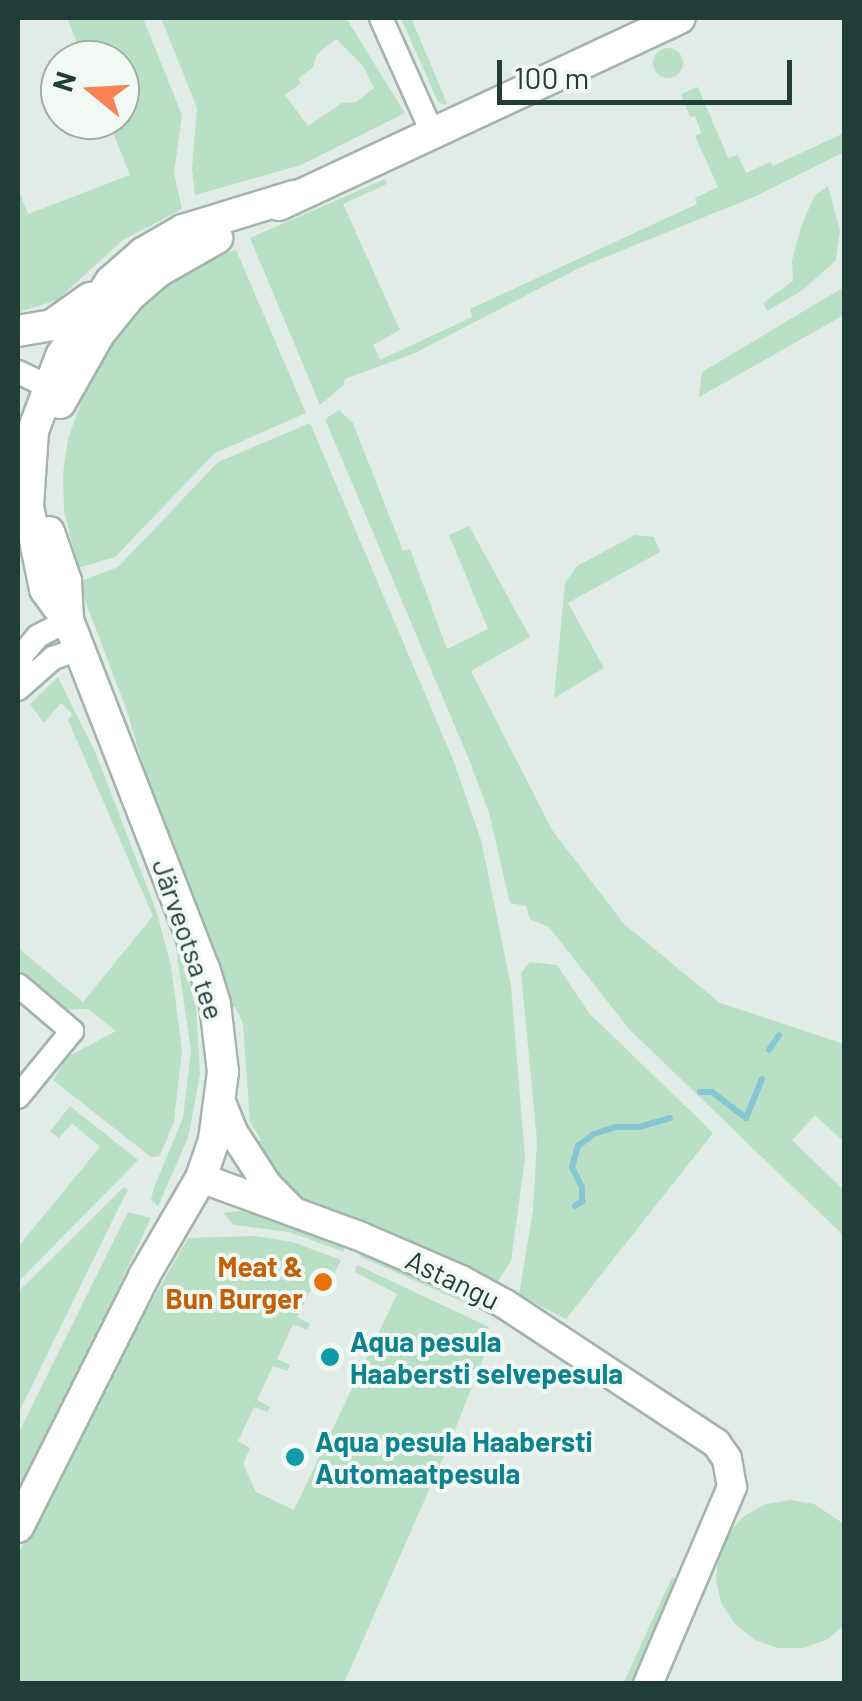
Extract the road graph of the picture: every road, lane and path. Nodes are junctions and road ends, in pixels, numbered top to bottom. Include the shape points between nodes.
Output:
1 (380, 18) edge
2 (680, 18) edge
3 (433, 134) junction
4 (294, 196) junction
5 (111, 280) junction
6 (18, 331) edge
7 (18, 372) edge
8 (55, 390) junction
9 (25, 422) edge
10 (73, 635) junction
11 (18, 676) edge
12 (18, 689) edge
13 (18, 985) edge
14 (18, 1097) edge
15 (221, 1102) junction
16 (200, 1178) junction
17 (295, 1212) junction
18 (18, 1527) edge
19 (648, 1684) edge

1 - 3 street
2 - 3 main road
3 - 4 main road
4 - 5 main road via 183,230
4 - 8 main road via 158,271
5 - 6 main road via 52,325
5 - 8 main road via 61,356
7 - 8 street
8 - 9 main road, Järveotsa tee
8 - 10 main road, Järveotsa tee via 44,489
9 - 10 main road, Järveotsa tee via 33,550 45,590
10 - 11 street via 38,636 22,655
10 - 12 street
10 - 15 main road, Järveotsa tee via 210,987 221,1039
13 - 14 street via 72,1030
15 - 16 main road, Järveotsa tee
15 - 17 street via 268,1186
16 - 17 street, Astangu
16 - 18 main road, Järveotsa tee
17 - 19 street, Astangu via 416,1258 490,1296 716,1443 732,1487

